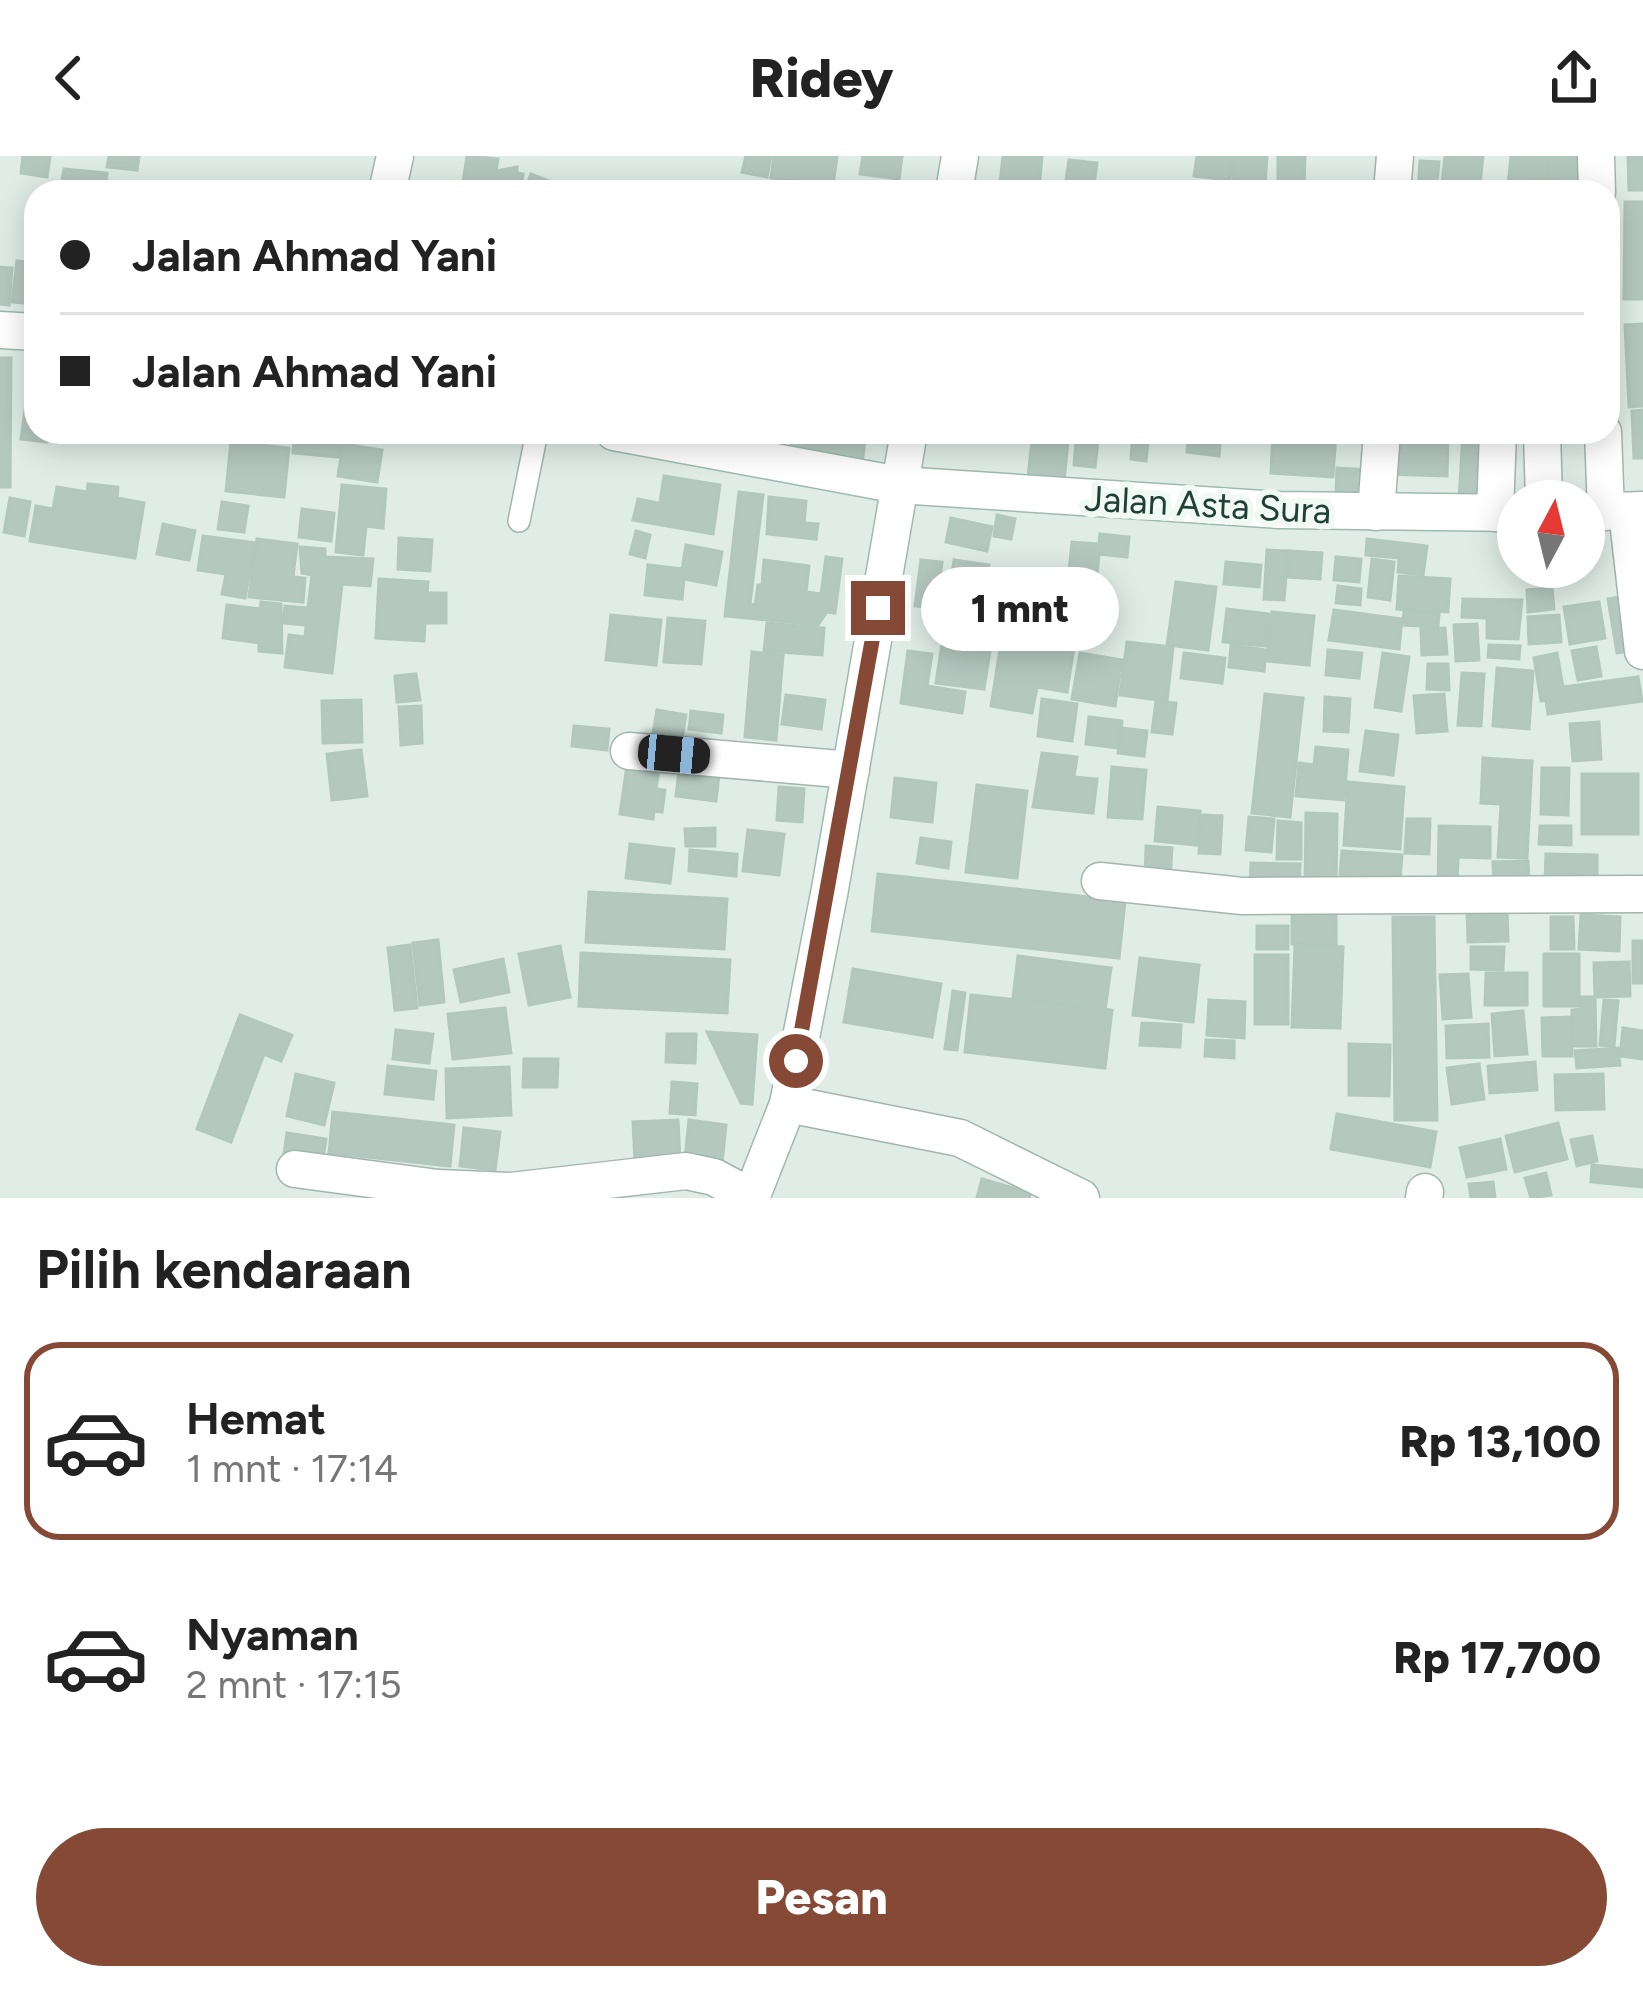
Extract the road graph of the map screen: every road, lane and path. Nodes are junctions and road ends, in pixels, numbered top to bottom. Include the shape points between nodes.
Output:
1 (535, 444) edge
2 (679, 444) edge
3 (907, 444) edge
4 (1381, 444) edge
5 (1499, 444) edge
6 (1542, 444) edge
7 (1606, 444) edge
8 (1503, 480) edge
9 (1543, 480) edge
10 (899, 485) junction
11 (1376, 512) junction
12 (1615, 512) edge
13 (1497, 513) edge
14 (519, 521) dead end
15 (1643, 650) edge
16 (629, 751) dead end
17 (851, 770) junction
18 (1100, 881) dead end
19 (1643, 894) edge
20 (788, 1104) junction
21 (295, 1169) dead end
22 (751, 1198) edge
23 (1081, 1198) edge

1 - 14 lane
2 - 10 street, Jalan Asta Sura
3 - 10 street
4 - 11 street
5 - 8 street
6 - 9 street
7 - 12 street
10 - 11 street, Jalan Asta Sura
10 - 17 street
11 - 13 street, Jalan Asta Sura
12 - 15 street
16 - 17 street
17 - 20 street
18 - 19 street via 1242,896
20 - 22 street
20 - 23 street via 960,1138
21 - 22 street via 511,1191 686,1171

